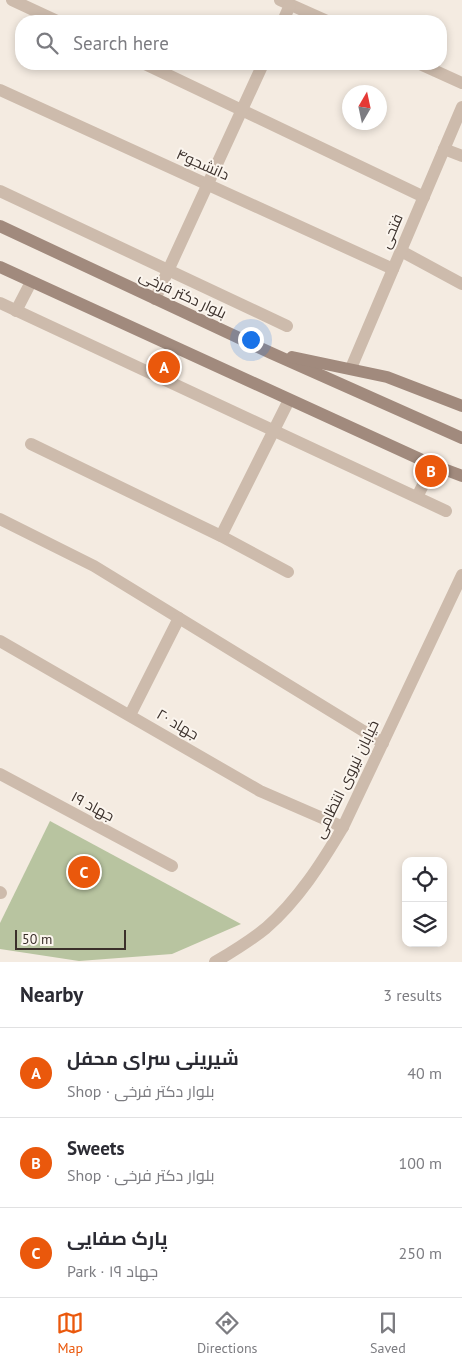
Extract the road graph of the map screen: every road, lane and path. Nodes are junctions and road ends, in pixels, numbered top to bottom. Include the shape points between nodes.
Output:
1 (12, 0) edge
2 (285, 2) edge
3 (44, 15) edge
4 (284, 15) edge
5 (314, 15) edge
6 (158, 70) edge
7 (260, 70) edge
8 (433, 70) edge
9 (462, 83) edge
10 (0, 90) edge
11 (462, 107) edge
12 (242, 110) junction
13 (444, 149) junction
14 (462, 156) edge
15 (208, 184) junction
16 (0, 191) edge
17 (424, 197) junction
18 (0, 226) edge
19 (400, 251) junction
20 (0, 267) edge
21 (393, 268) junction
22 (169, 269) junction
23 (31, 282) junction
24 (462, 284) edge
25 (155, 298) junction
26 (0, 303) edge
27 (16, 310) junction
28 (288, 326) dead end
29 (271, 353) junction
30 (351, 368) junction
31 (289, 400) junction
32 (462, 406) edge
33 (274, 431) junction
34 (462, 438) edge
35 (30, 444) dead end
36 (433, 465) junction
37 (462, 476) edge
38 (417, 497) junction
39 (446, 511) dead end
40 (0, 519) edge
41 (221, 536) junction
42 (288, 572) dead end
43 (462, 575) edge
44 (179, 618) junction
45 (0, 641) edge
46 (130, 715) junction
47 (383, 743) junction
48 (0, 774) edge
49 (343, 827) junction
50 (172, 866) dead end
51 (215, 962) edge

1 - 3 street
2 - 4 street
2 - 5 street
6 - 12 street
7 - 12 street
8 - 9 street
10 - 15 street, دانشجو۴
11 - 13 street, فتحی
12 - 15 street
12 - 17 street
13 - 14 street
13 - 17 street, فتحی
15 - 21 street, دانشجو۴
15 - 22 street
16 - 22 street
17 - 19 street, فتحی
18 - 25 main road, بلوار دکتر فرخی
19 - 21 street, فتحی
19 - 24 street
20 - 23 main road
21 - 30 street, فتحی
22 - 25 street
22 - 28 street
23 - 27 street
23 - 31 main road
25 - 29 main road, بلوار دکتر فرخی
26 - 27 street
27 - 33 street
29 - 30 main road
29 - 34 main road, بلوار دکتر فرخی
30 - 32 main road via 387,377
31 - 33 street
31 - 36 main road
33 - 38 street
33 - 41 street
35 - 41 street
36 - 37 main road
36 - 38 street
38 - 39 street
40 - 44 street via 94,566
41 - 42 street
43 - 47 street, خیابان نیروی انتظامی
44 - 46 street
44 - 47 street
45 - 46 street, جهاد ۲۰
46 - 49 street, جهاد ۲۰ via 260,791
47 - 49 street, خیابان نیروی انتظامی
48 - 50 street, جهاد ۱۹
49 - 51 street, خیابان نیروی انتظامی via 307,883 287,906 266,927

